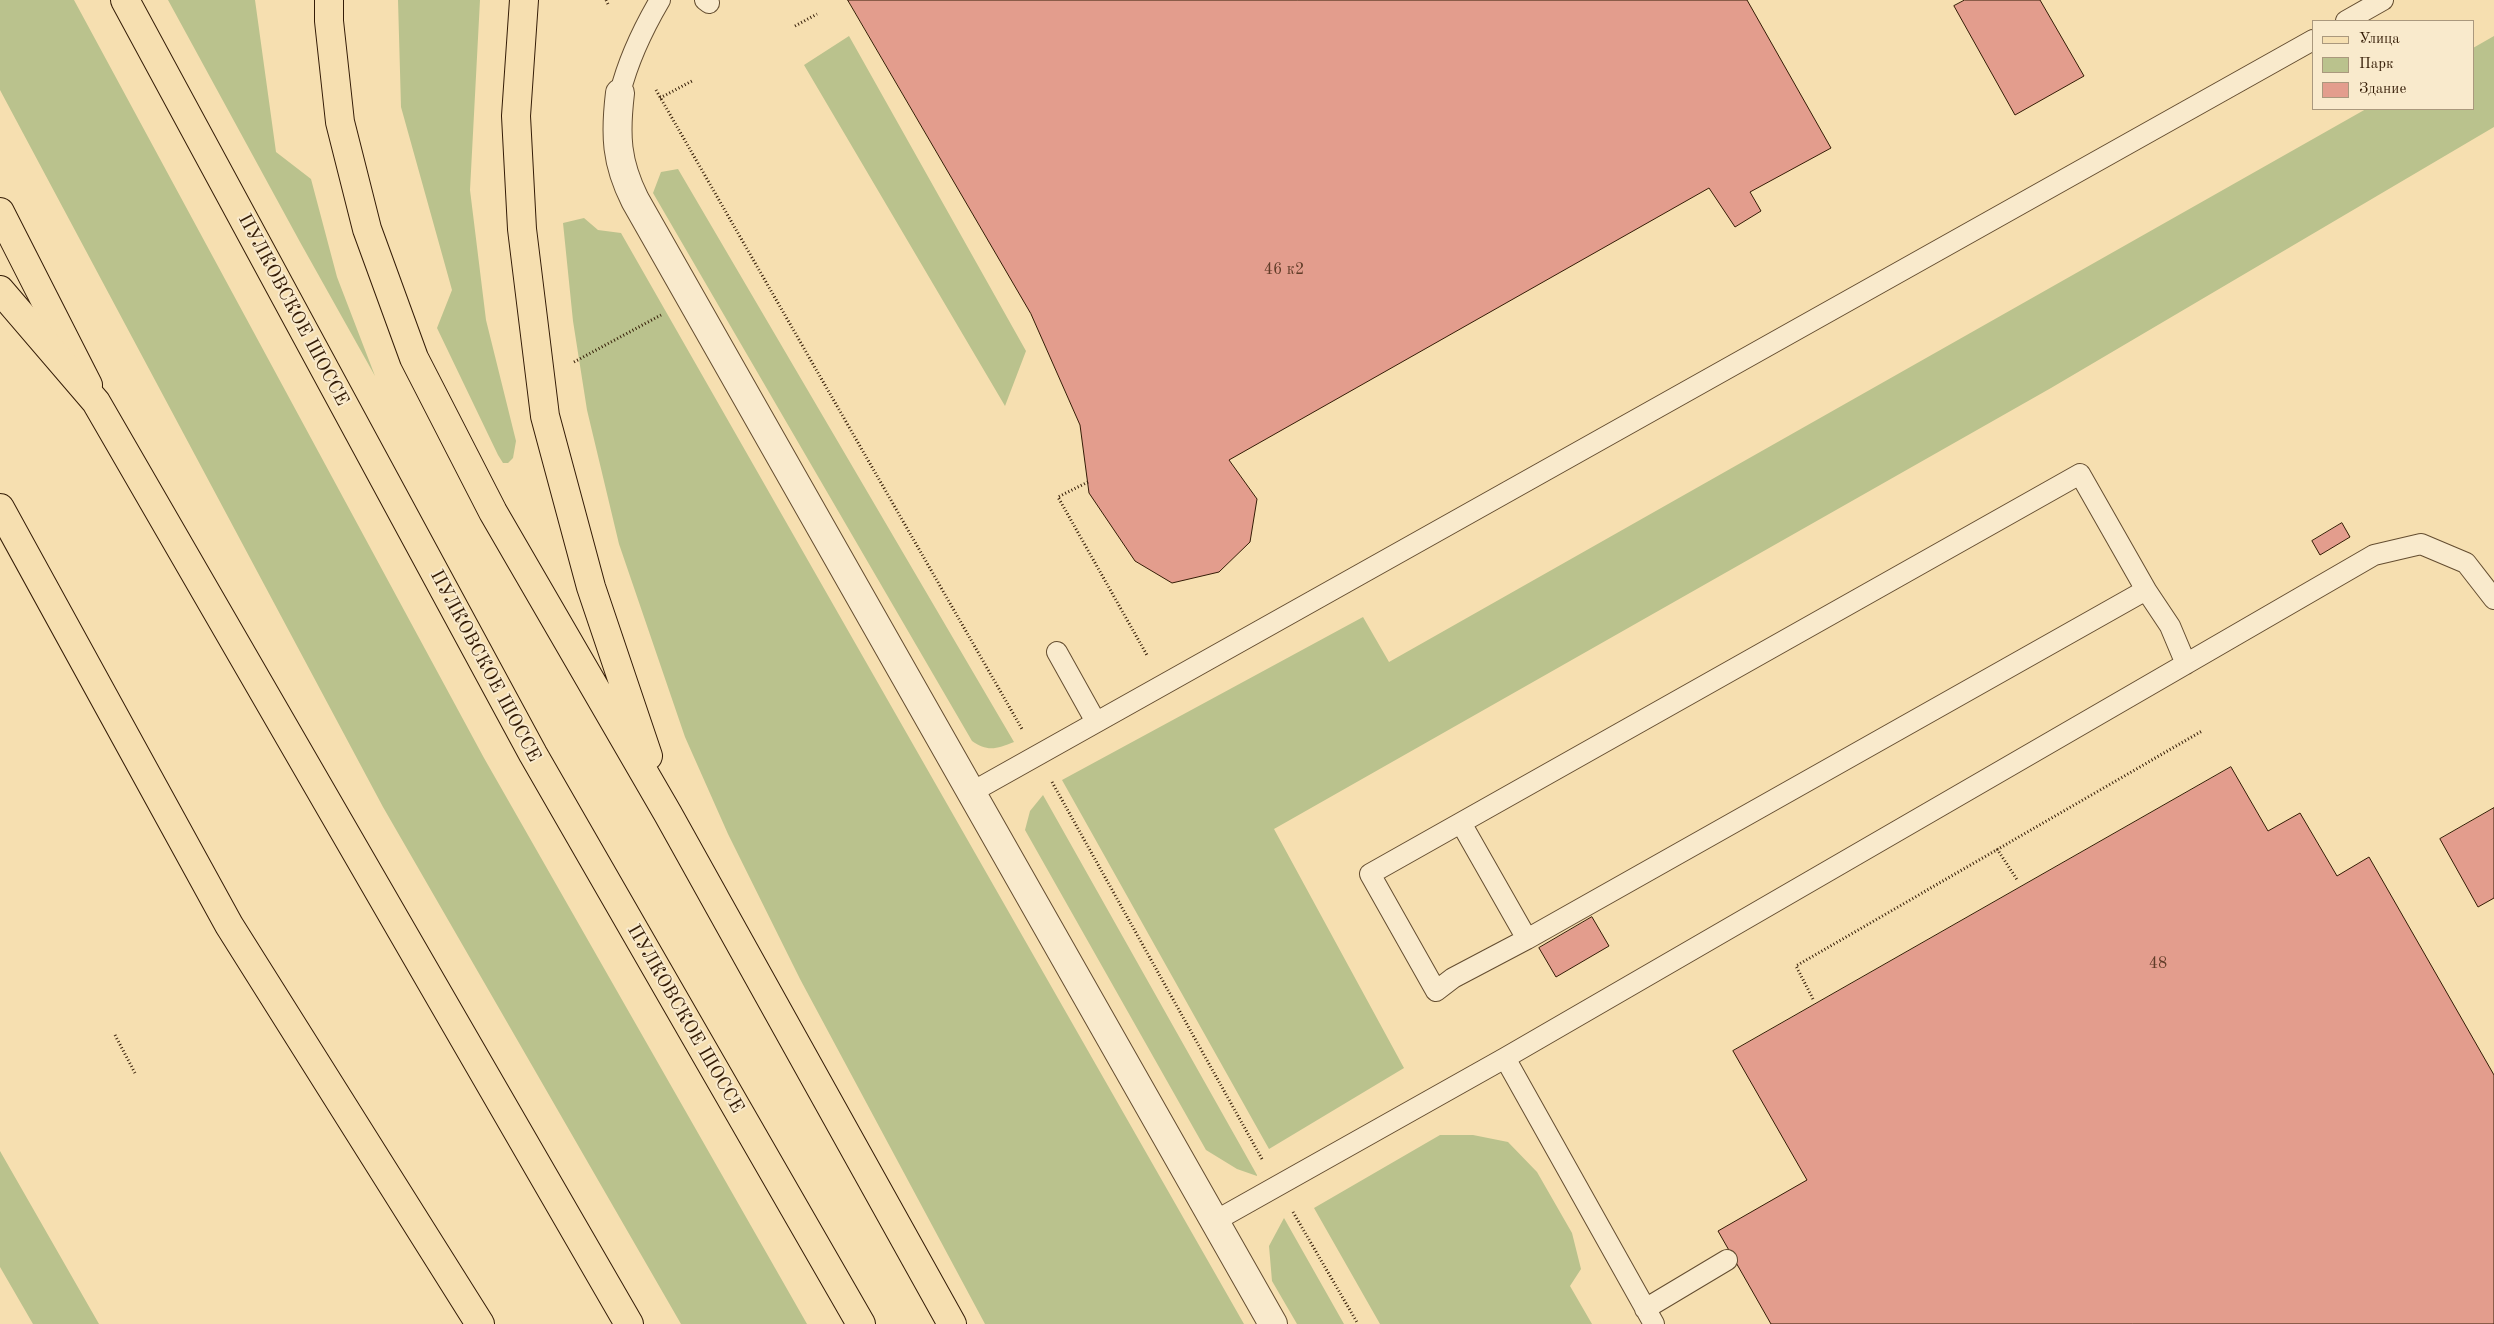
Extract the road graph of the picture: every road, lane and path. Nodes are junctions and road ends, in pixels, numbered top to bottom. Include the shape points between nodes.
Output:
1 (125, 0) edge
2 (329, 0) edge
3 (524, 0) edge
4 (660, 0) edge
5 (2383, 0) edge
6 (817, 14) dead end
7 (2348, 20) edge
8 (795, 26) dead end
9 (2312, 41) edge
10 (692, 81) dead end
11 (650, 82) dead end
12 (620, 93) joint
13 (660, 98) junction
14 (0, 212) edge
15 (0, 290) edge
16 (692, 299) junction
17 (572, 363) dead end
18 (96, 402) junction
19 (1088, 482) dead end
20 (0, 508) edge
21 (2146, 590) junction
22 (2494, 599) edge
23 (1058, 652) dead end
24 (1151, 663) dead end
25 (2186, 664) junction
26 (1096, 722) junction
27 (2202, 731) dead end
28 (1038, 756) junction
29 (972, 792) junction
30 (668, 814) junction
31 (1462, 823) junction
32 (1997, 849) junction
33 (2018, 881) dead end
34 (1527, 939) junction
35 (1813, 999) dead end
36 (115, 1035) dead end
37 (1505, 1058) junction
38 (136, 1075) dead end
39 (1278, 1186) junction
40 (1215, 1221) junction
41 (1727, 1260) dead end
42 (1649, 1316) edge
43 (480, 1324) edge
44 (629, 1324) edge
45 (861, 1324) edge
46 (952, 1324) edge
47 (1273, 1324) edge
48 (1358, 1324) edge

1 - 45 main road, ПУЛКОВСКОЕ ШОССЕ via 533,754
2 - 30 main road via 340,122 367,229 414,358 492,512
3 - 30 main road via 516,116 522,229 545,416 591,587
4 - 12 lane via 647,21
5 - 7 lane
6 - 8 path
9 - 26 lane
10 - 13 path
11 - 13 path
12 - 16 street via 616,124 623,176
13 - 28 path
14 - 18 main road
15 - 18 main road
16 - 17 path
16 - 29 street
18 - 44 main road
19 - 24 path via 1058,497
20 - 43 main road via 229,925
21 - 25 lane via 2170,626
21 - 31 lane via 2080,474
21 - 34 lane
22 - 25 lane via 2466,563 2421,544 2374,555
23 - 26 lane
25 - 37 lane
26 - 28 lane
27 - 32 path
28 - 29 lane
28 - 39 path
29 - 40 street
30 - 46 main road
31 - 34 lane
31 - 34 lane via 1370,874 1436,991 1453,978
32 - 33 path
32 - 35 path via 1796,966
36 - 38 path
37 - 39 lane
37 - 42 lane
39 - 40 lane
39 - 48 path
40 - 47 street
41 - 42 lane

